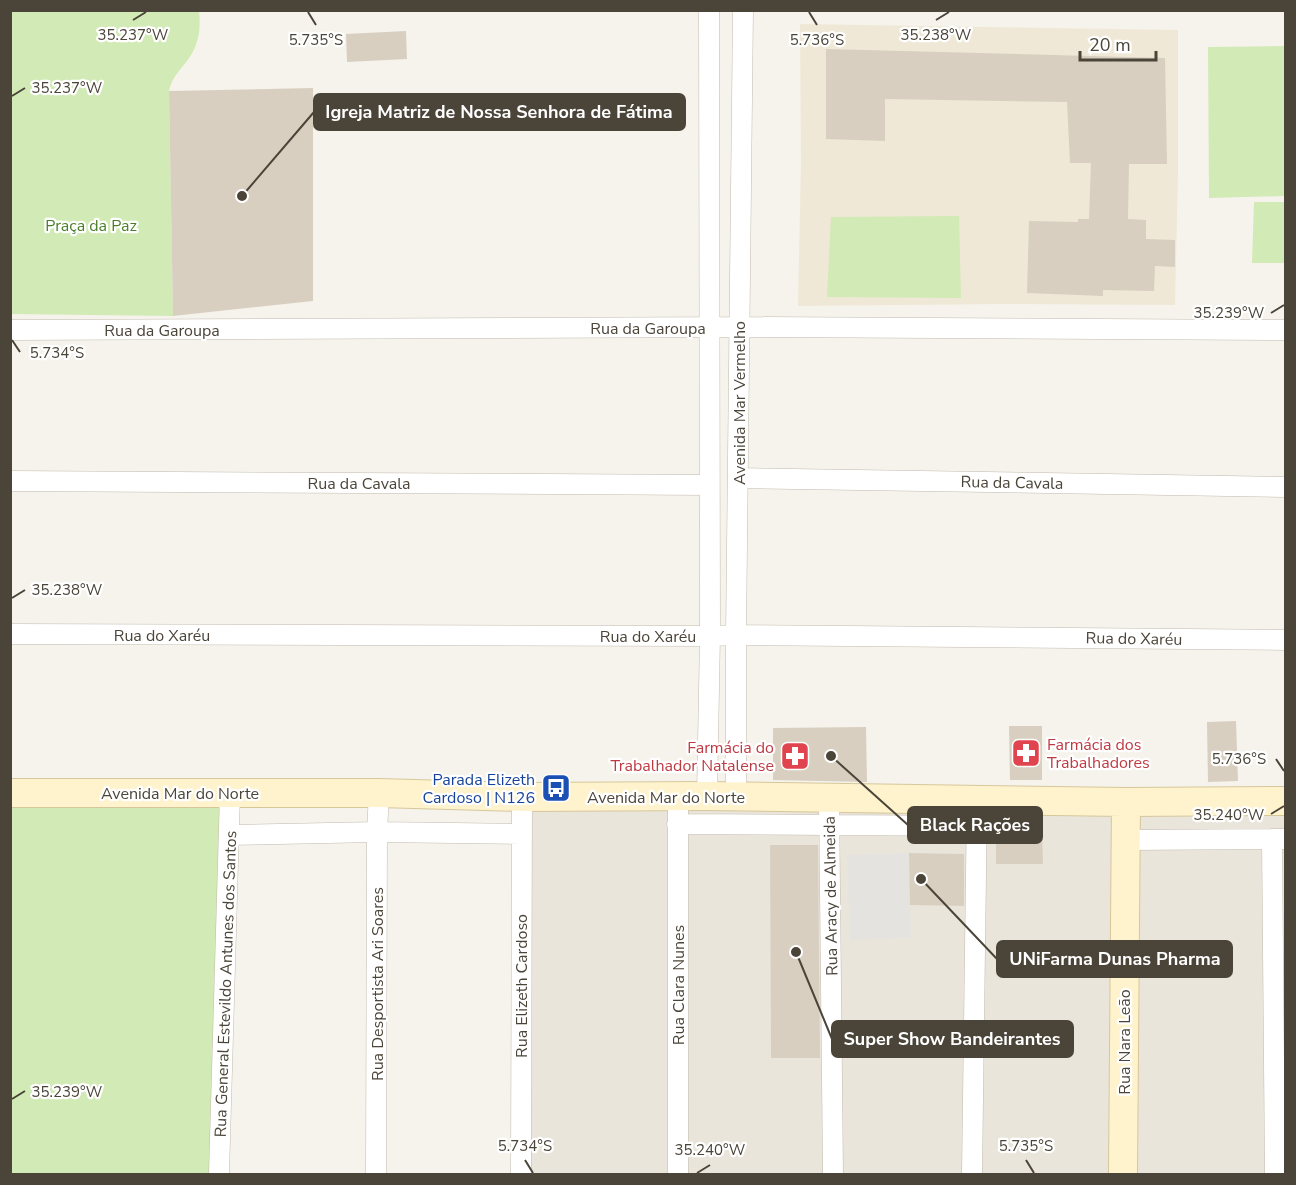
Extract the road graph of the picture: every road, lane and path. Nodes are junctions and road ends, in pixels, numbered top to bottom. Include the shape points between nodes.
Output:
1 (709, 10) edge
2 (743, 10) edge
3 (740, 327) junction
4 (709, 328) junction
5 (10, 330) edge
6 (1286, 330) edge
7 (739, 478) junction
8 (10, 481) edge
9 (708, 485) junction
10 (1286, 487) edge
11 (10, 634) edge
12 (736, 634) junction
13 (710, 636) junction
14 (1286, 640) edge
15 (10, 793) edge
16 (230, 793) junction
17 (379, 793) junction
18 (708, 796) junction
19 (736, 796) junction
20 (522, 797) junction
21 (1286, 801) edge
22 (1126, 802) junction
23 (678, 810) junction
24 (829, 811) junction
25 (976, 812) junction
26 (377, 832) junction
27 (521, 834) junction
28 (230, 835) junction
29 (1279, 839) edge
30 (1126, 840) junction
31 (219, 1174) edge
32 (376, 1174) edge
33 (521, 1174) edge
34 (678, 1174) edge
35 (833, 1174) edge
36 (972, 1174) edge
37 (1123, 1174) edge
38 (1275, 1174) edge

1 - 4 street, Avenida Mar Vermelho
2 - 3 street, Avenida Mar Vermelho
3 - 4 street, Rua da Garoupa
3 - 6 street, Rua da Garoupa
3 - 7 street, Avenida Mar Vermelho
4 - 5 street, Rua da Garoupa
4 - 9 street, Avenida Mar Vermelho
7 - 10 street, Rua da Cavala
7 - 12 street, Avenida Mar Vermelho
8 - 9 street, Rua da Cavala
9 - 13 street, Avenida Mar Vermelho
11 - 13 street, Rua do Xaréu
12 - 13 street, Rua do Xaréu
12 - 14 street, Rua do Xaréu
12 - 19 street, Avenida Mar Vermelho
13 - 18 street, Avenida Mar Vermelho
15 - 16 street, Avenida Mar do Norte
16 - 17 street, Avenida Mar do Norte
16 - 28 street, Rua General Estevildo Antunes dos Santos
17 - 20 street, Avenida Mar do Norte
17 - 26 street, Rua Desportista Ari Soares
18 - 19 street, Avenida Mar do Norte
18 - 23 street, Avenida Mar do Norte
19 - 24 street, Avenida Mar do Norte
20 - 23 street, Avenida Mar do Norte
20 - 27 street, Rua Elizeth Cardoso
21 - 22 street, Avenida Mar do Norte
22 - 25 street, Avenida Mar do Norte
22 - 30 street, Rua Nara Leão
23 - 24 street
23 - 34 street, Rua Clara Nunes
24 - 25 street, Avenida Mar do Norte
24 - 35 street, Rua Aracy de Almeida
25 - 36 street
26 - 27 street
26 - 28 street
26 - 32 street, Rua Desportista Ari Soares
27 - 33 street, Rua Elizeth Cardoso
28 - 31 street, Rua General Estevildo Antunes dos Santos
29 - 30 street
29 - 38 street
30 - 37 street, Rua Nara Leão

